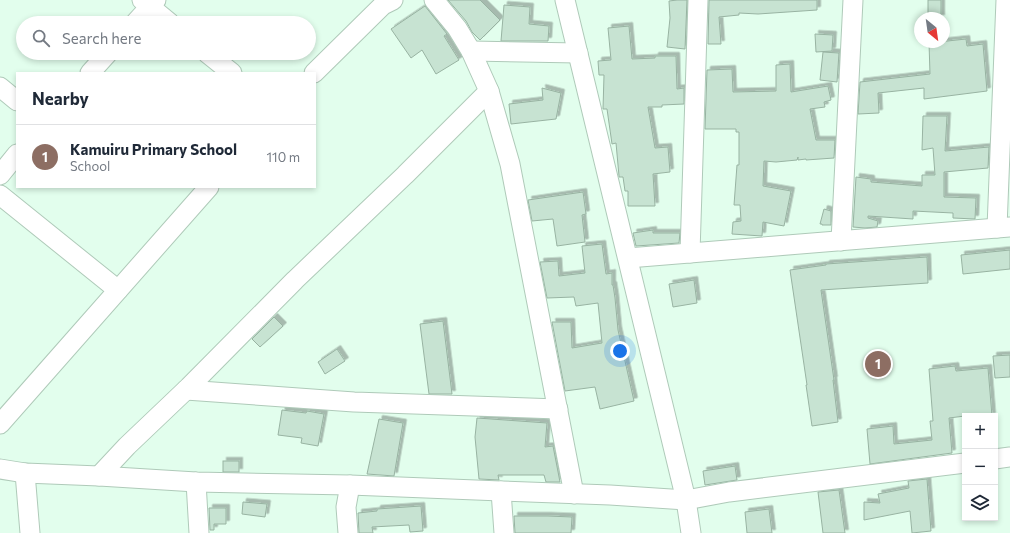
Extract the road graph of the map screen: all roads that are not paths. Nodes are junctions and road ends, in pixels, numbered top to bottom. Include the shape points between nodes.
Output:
1 (434, 0) edge
2 (565, 0) edge
3 (698, 0) edge
4 (853, 0) edge
5 (1006, 0) edge
6 (149, 2) edge
7 (384, 2) edge
8 (139, 16) edge
9 (163, 16) edge
10 (470, 51) junction
11 (578, 53) junction
12 (102, 60) edge
13 (216, 60) edge
14 (91, 72) edge
15 (231, 72) edge
16 (315, 72) edge
17 (0, 87) edge
18 (489, 91) junction
19 (16, 100) edge
20 (16, 155) edge
21 (0, 175) edge
22 (208, 188) edge
23 (0, 195) edge
24 (1004, 228) edge
25 (841, 241) junction
26 (690, 253) junction
27 (628, 258) junction
28 (118, 290) junction
29 (186, 390) junction
30 (558, 409) junction
31 (0, 424) edge
32 (1010, 457) edge
33 (998, 459) edge
34 (962, 463) edge
35 (0, 469) edge
36 (25, 473) junction
37 (98, 476) junction
38 (196, 482) junction
39 (350, 486) junction
40 (501, 491) junction
41 (574, 494) junction
42 (686, 500) junction
43 (30, 533) edge
44 (199, 533) edge
45 (348, 533) edge
46 (504, 533) edge
47 (692, 533) edge

1 - 10 street via 457,28
2 - 11 street
3 - 26 street
4 - 25 street
5 - 24 street
6 - 8 street
6 - 9 street
7 - 16 street
10 - 11 street
10 - 18 street
11 - 27 street
12 - 14 street
13 - 15 street
17 - 19 street
18 - 29 street
18 - 30 street via 510,164
20 - 21 street
22 - 28 street
23 - 28 street
24 - 25 street
25 - 26 street
26 - 27 street
27 - 42 street
28 - 31 street
29 - 30 street via 354,402
29 - 37 street
30 - 41 street
32 - 33 street
34 - 42 street via 729,492
35 - 36 street
36 - 37 street
36 - 43 street
37 - 38 street
38 - 39 street
38 - 44 street
39 - 40 street
39 - 45 street via 346,507
40 - 41 street
40 - 46 street
41 - 42 street
42 - 47 street

